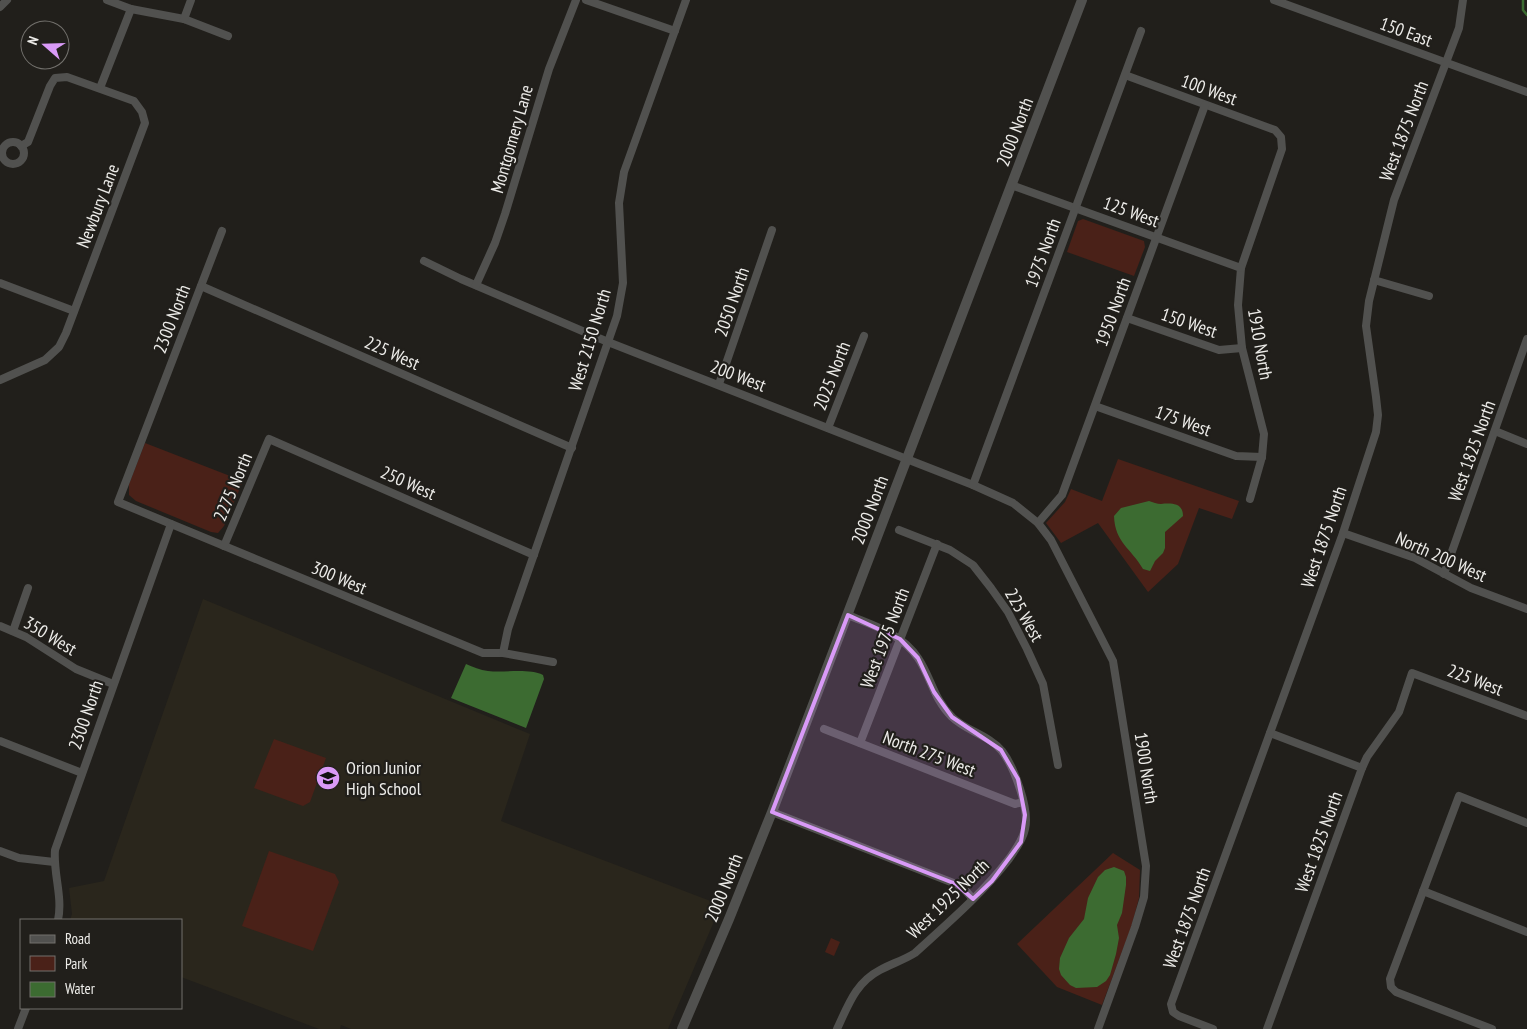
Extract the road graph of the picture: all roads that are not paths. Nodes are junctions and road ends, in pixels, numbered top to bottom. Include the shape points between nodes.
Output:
1 (7, 0) edge
2 (107, 0) edge
3 (191, 0) edge
4 (576, 0) edge
5 (586, 0) edge
6 (686, 0) edge
7 (1082, 0) edge
8 (1274, 0) edge
9 (1463, 0) edge
10 (0, 7) edge
11 (131, 9) junction
12 (184, 19) junction
13 (675, 31) junction
14 (1141, 31) dead end
15 (228, 36) dead end
16 (1446, 63) junction
17 (1125, 75) junction
18 (100, 88) junction
19 (1527, 92) edge
20 (1205, 105) junction
21 (0, 137) edge
22 (1282, 137) joint
23 (7, 144) junction
24 (21, 146) junction
25 (1011, 185) junction
26 (1076, 208) junction
27 (772, 230) dead end
28 (222, 231) dead end
29 (1157, 238) junction
30 (424, 261) dead end
31 (1241, 268) junction
32 (1374, 280) junction
33 (0, 283) edge
34 (476, 285) junction
35 (201, 286) junction
36 (1429, 296) dead end
37 (74, 311) junction
38 (1127, 318) junction
39 (864, 336) dead end
40 (1527, 338) edge
41 (608, 342) junction
42 (1242, 348) junction
43 (0, 380) edge
44 (719, 384) junction
45 (1095, 406) junction
46 (828, 428) junction
47 (1495, 432) junction
48 (269, 439) joint
49 (1527, 444) edge
50 (572, 448) junction
51 (1262, 457) junction
52 (907, 458) junction
53 (973, 485) junction
54 (1250, 499) dead end
55 (118, 502) joint
56 (1038, 523) junction
57 (171, 524) junction
58 (899, 530) dead end
59 (1343, 533) junction
60 (937, 544) junction
61 (224, 546) junction
62 (534, 555) junction
63 (1444, 574) junction
64 (28, 588) dead end
65 (1527, 609) edge
66 (848, 615) junction
67 (0, 626) edge
68 (13, 631) junction
69 (900, 639) junction
70 (503, 653) junction
71 (553, 662) dead end
72 (1412, 673) joint
73 (113, 684) junction
74 (1527, 716) edge
75 (824, 729) dead end
76 (1270, 733) junction
77 (0, 741) edge
78 (860, 743) junction
79 (1058, 766) dead end
80 (1362, 768) junction
81 (82, 772) junction
82 (1023, 802) junction
83 (772, 812) junction
84 (1527, 823) edge
85 (0, 851) edge
86 (54, 862) junction
87 (1423, 891) junction
88 (973, 899) junction
89 (58, 919) edge
90 (1527, 932) edge
91 (26, 1009) edge
92 (18, 1029) edge
93 (682, 1029) edge
94 (837, 1029) edge
95 (1098, 1029) edge
96 (1214, 1029) edge
97 (1267, 1029) edge
98 (1492, 1029) edge

1 - 10 street
2 - 11 street
3 - 12 street
4 - 34 street, Montgomery Lane via 549,69 495,244
5 - 13 street
6 - 13 street, West 2150 North
7 - 25 street, 2000 North
8 - 16 street, 150 East
9 - 16 street via 1459,28
11 - 12 street
11 - 18 street
12 - 15 street
13 - 41 street, West 2150 North via 624,172 619,203 623,283
14 - 17 street, 1975 North
16 - 19 street, 150 East
16 - 32 street, West 1875 North via 1394,200
17 - 20 street, 100 West
17 - 26 street, 1975 North
18 - 24 street via 67,77 55,78 28,142
18 - 37 street, Newbury Lane via 134,101 145,123
20 - 22 street, 100 West via 1275,130
20 - 29 street, 1950 North
21 - 23 street
22 - 31 street, 1910 North via 1282,149
23 - 24 street via 14,142
23 - 24 street via 2,156 10,164 23,159
25 - 26 street, 125 West
25 - 52 street, 2000 North
26 - 29 street, 125 West
26 - 53 street, 1975 North
27 - 44 street, 2050 North
28 - 35 street, 2300 North
29 - 31 street, 125 West
29 - 38 street, 1950 North
30 - 34 street, 200 West
31 - 42 street, 1910 North via 1238,305
32 - 36 street
32 - 59 street, West 1875 North via 1366,326 1378,415 1376,432
33 - 37 street
34 - 41 street, 200 West
35 - 50 street, 225 West
35 - 55 street, 2300 North
37 - 43 street, Newbury Lane via 59,348 45,360
38 - 42 street, 150 West via 1219,350
38 - 45 street, 1950 North
39 - 46 street, 2025 North
40 - 47 street, West 1825 North
41 - 44 street, 200 West
41 - 50 street, West 2150 North
42 - 51 street, 1910 North via 1264,434
44 - 46 street, 200 West
45 - 51 street, 175 West via 1236,456
45 - 56 street, 1950 North via 1062,495
46 - 52 street, 200 West
47 - 49 street
47 - 63 street, West 1825 North
48 - 61 street, 2275 North
48 - 62 street, 250 West
50 - 62 street, West 2150 North
51 - 54 street, 1910 North
52 - 53 street, 200 West
52 - 66 street, 2000 North
53 - 56 street, 200 West via 1013,503
55 - 57 street, 300 West
56 - 95 street, 1900 North via 1051,540 1113,661 1146,866 1144,897
57 - 61 street, 300 West
57 - 73 street, 2300 North
58 - 60 street, 225 West
59 - 63 street, North 200 West via 1415,558
59 - 76 street, West 1875 North
60 - 69 street, West 1975 North
60 - 79 street, 225 West via 973,565 1008,612 1043,684
61 - 70 street, 300 West via 483,654
62 - 70 street, West 2150 North
63 - 65 street, North 200 West
64 - 68 street
66 - 69 street, West 1925 North
66 - 83 street, 2000 North
67 - 68 street, 350 West
68 - 73 street, 350 West via 76,668
69 - 78 street, West 1975 North
69 - 82 street, West 1925 North via 918,658 934,692 952,718 1001,750 1018,779
70 - 71 street, 300 West
72 - 74 street, 225 West
72 - 80 street, West 1825 North via 1399,712
73 - 81 street, 2300 North
75 - 78 street, North 275 West
76 - 80 street
76 - 96 street, West 1875 North via 1171,1004 1172,1012
77 - 81 street
78 - 82 street, North 275 West via 1015,804
80 - 97 street, West 1825 North
81 - 86 street, 2300 North
82 - 88 street, West 1925 North via 1026,828 1021,842 992,881
83 - 88 street via 956,884
83 - 93 street, 2000 North
84 - 87 street via 1458,796
85 - 86 street via 19,858
86 - 89 street, 2300 North via 60,902
87 - 90 street
87 - 98 street via 1390,979 1391,987 1396,992
88 - 94 street, West 1925 North via 915,953 878,970 865,980 848,1003
91 - 92 street

